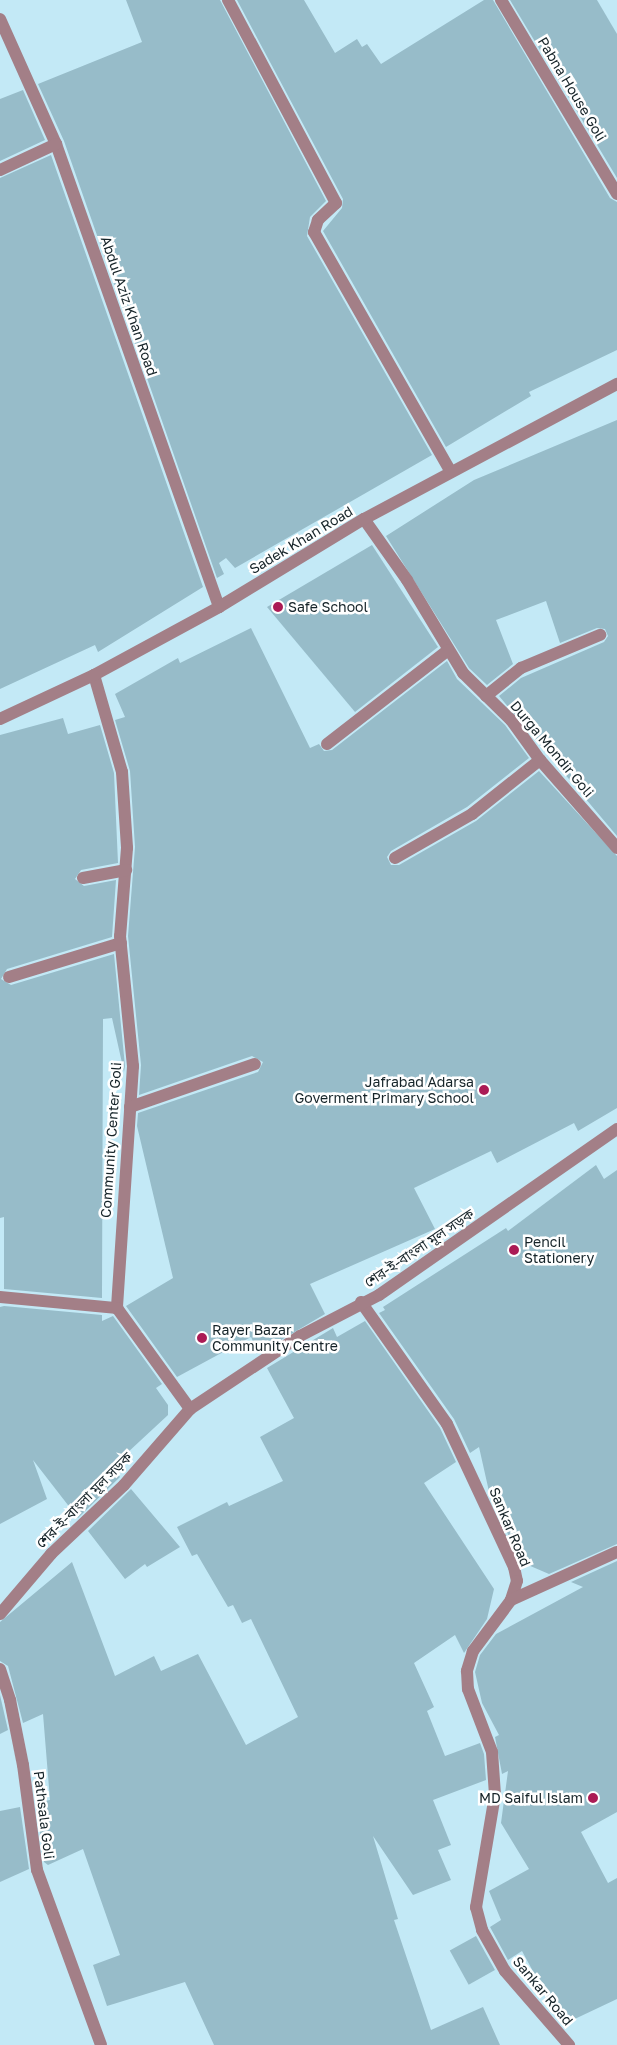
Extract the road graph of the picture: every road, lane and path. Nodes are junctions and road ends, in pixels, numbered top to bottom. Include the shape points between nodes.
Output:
1 (228, 0) edge
2 (500, 0) edge
3 (0, 19) edge
4 (56, 144) junction
5 (0, 170) edge
6 (617, 194) edge
7 (617, 384) edge
8 (451, 472) junction
9 (364, 519) junction
10 (219, 607) junction
11 (600, 635) dead end
12 (448, 650) junction
13 (94, 675) junction
14 (486, 696) junction
15 (0, 719) edge
16 (327, 744) dead end
17 (540, 760) junction
18 (617, 848) edge
19 (394, 858) dead end
20 (126, 870) junction
21 (83, 878) dead end
22 (121, 943) junction
23 (9, 977) dead end
24 (255, 1064) dead end
25 (130, 1107) junction
26 (617, 1130) edge
27 (0, 1297) edge
28 (361, 1302) junction
29 (117, 1308) junction
30 (190, 1409) junction
31 (617, 1552) edge
32 (511, 1600) junction
33 (0, 1614) edge
34 (0, 1669) edge
35 (101, 2045) edge
36 (569, 2045) edge

1 - 8 street via 336,203 318,220 314,232
2 - 6 street, Pabna House Goli
3 - 4 street, Abdul Aziz Khan Road
4 - 5 street
4 - 10 street, Abdul Aziz Khan Road
7 - 8 street, Sadek Khan Road
8 - 9 street, Sadek Khan Road
9 - 10 street, Sadek Khan Road
9 - 12 street, Durga Mondir Goli via 407,580
10 - 13 street, Sadek Khan Road
11 - 14 street via 521,668
12 - 14 street, Durga Mondir Goli via 463,674
12 - 16 street
13 - 15 street, Sadek Khan Road
13 - 20 street, Community Center Goli via 122,772
14 - 17 street, Durga Mondir Goli via 511,720
17 - 18 street, Durga Mondir Goli
17 - 19 street via 472,814
20 - 21 street
20 - 22 street, Community Center Goli
22 - 23 street
22 - 25 street, Community Center Goli via 133,1066
24 - 25 street
25 - 29 street, Community Center Goli
26 - 28 street, শের-ই-বাংলা মূল সড়ক via 379,1295
27 - 29 street
28 - 30 street, শের-ই-বাংলা মূল সড়ক via 243,1371
28 - 32 street, Sankar Road via 447,1424 514,1567 517,1581
29 - 30 street
30 - 33 street, শের-ই-বাংলা মূল সড়ক via 124,1486 51,1554
31 - 32 street
32 - 36 street, Sankar Road via 472,1651 467,1671 468,1689 492,1752 495,1795 476,1907 482,1930 504,1971
34 - 35 street, Pathsala Goli via 10,1700 23,1765 36,1870

